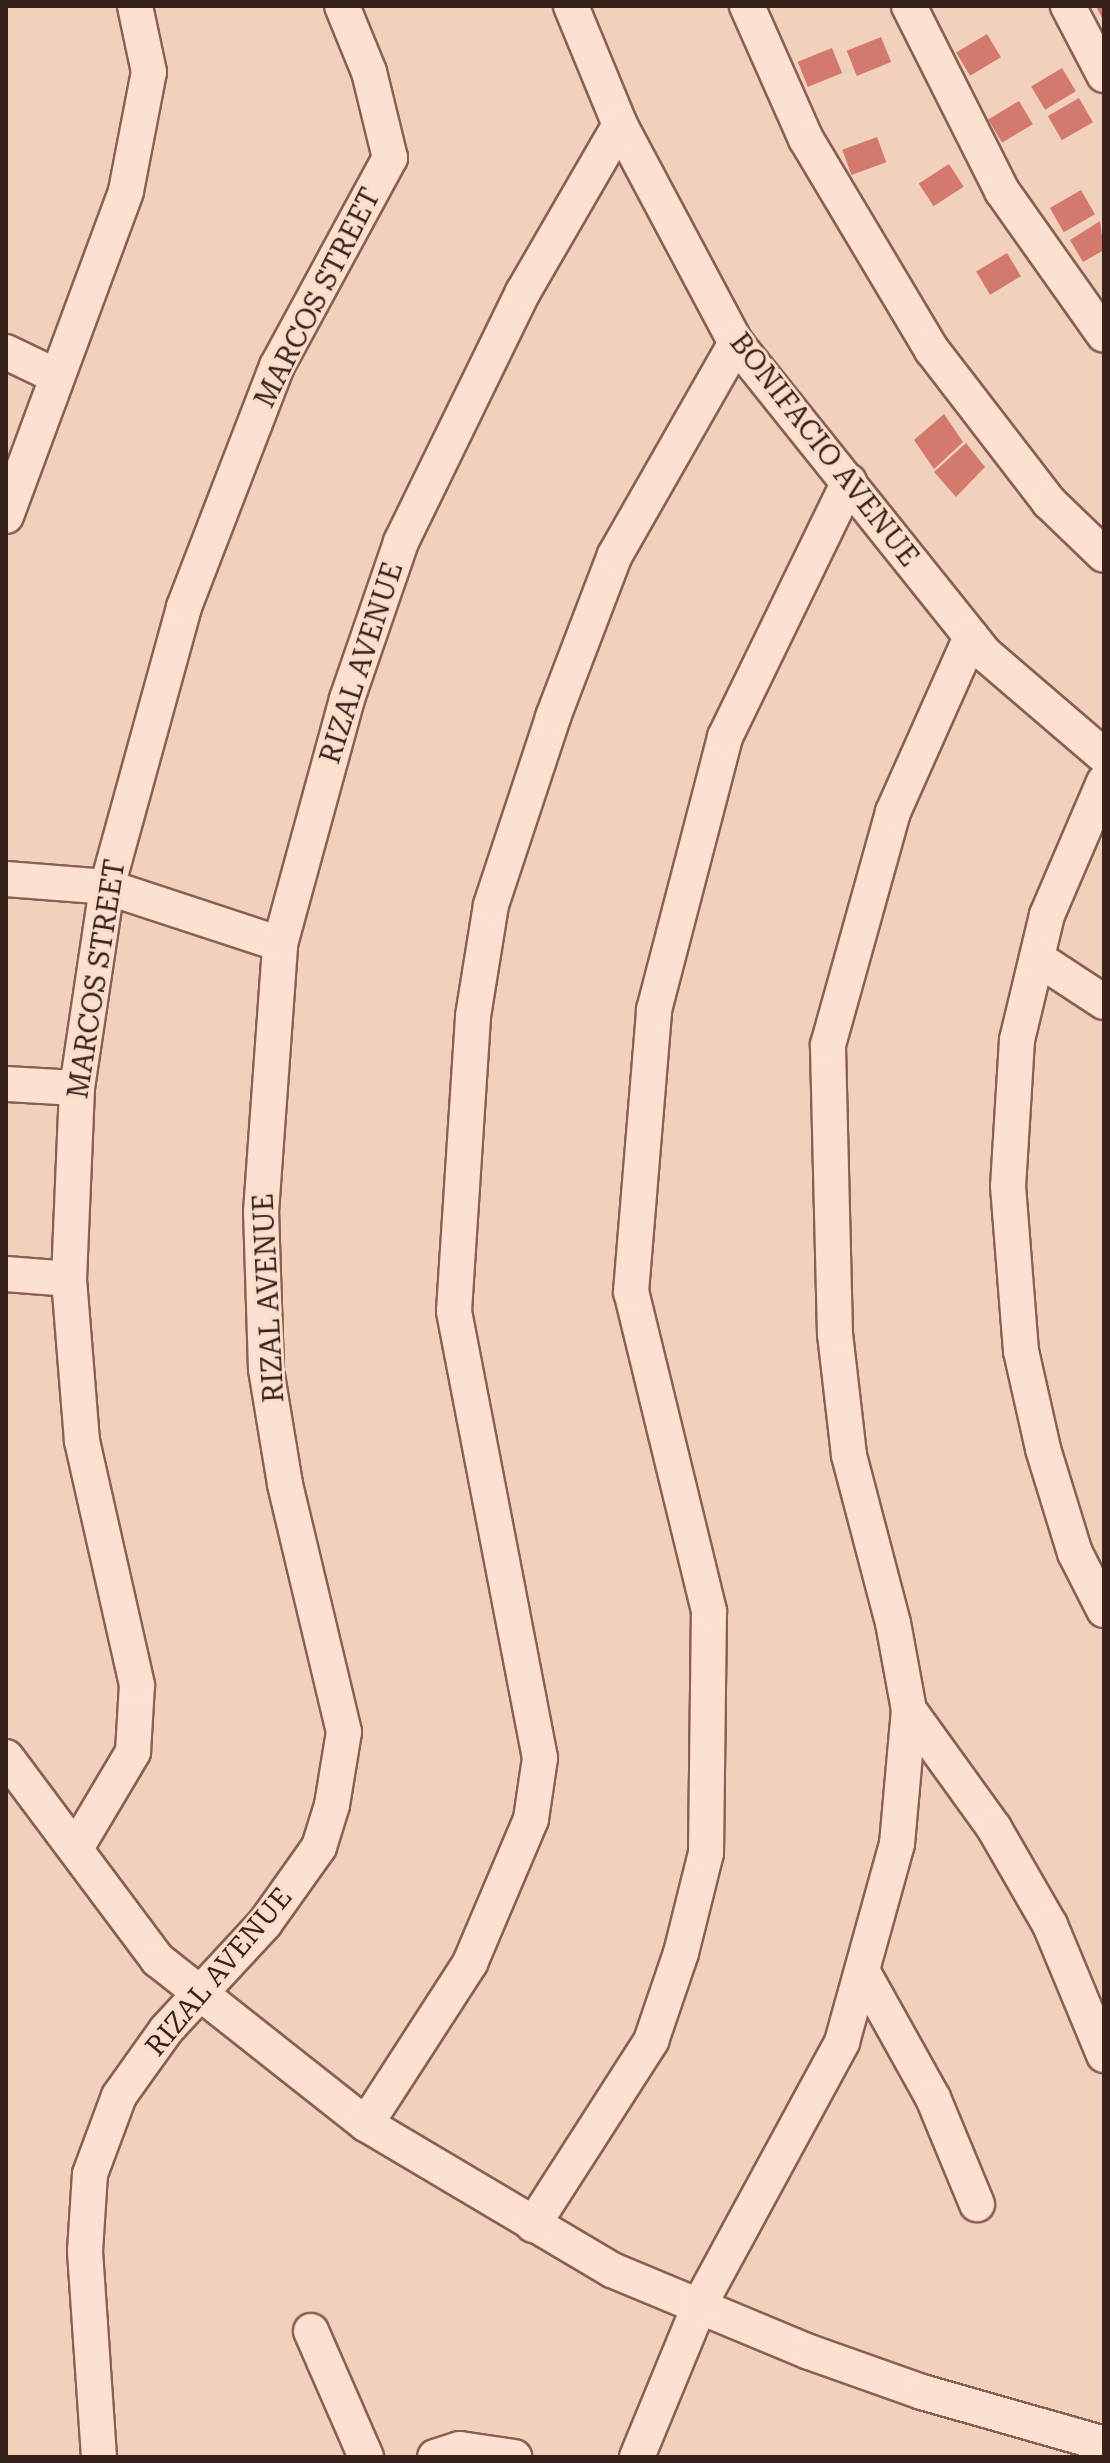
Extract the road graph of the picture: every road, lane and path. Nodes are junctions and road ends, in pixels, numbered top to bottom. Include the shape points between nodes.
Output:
1 (135, 6) edge
2 (342, 6) edge
3 (571, 6) edge
4 (747, 6) edge
5 (909, 6) edge
6 (1068, 6) edge
7 (1104, 75) edge
8 (620, 125) junction
9 (1104, 335) edge
10 (736, 343) junction
11 (6, 352) edge
12 (56, 376) junction
13 (849, 482) junction
14 (6, 516) edge
15 (1104, 555) edge
16 (971, 637) junction
17 (1104, 756) edge
18 (1104, 782) edge
19 (6, 879) edge
20 (107, 887) junction
21 (280, 944) junction
22 (1037, 958) junction
23 (1104, 1002) edge
24 (6, 1084) edge
25 (77, 1088) junction
26 (6, 1274) edge
27 (69, 1279) junction
28 (1104, 1610) edge
29 (909, 1710) junction
30 (6, 1757) edge
31 (76, 1848) junction
32 (864, 1974) junction
33 (198, 1994) junction
34 (1104, 2055) edge
35 (366, 2124) junction
36 (977, 2204) dead end
37 (533, 2225) junction
38 (700, 2304) junction
39 (311, 2331) dead end
40 (1104, 2444) edge
41 (99, 2457) edge
42 (366, 2457) edge
43 (435, 2457) edge
44 (514, 2457) edge
45 (637, 2457) edge

1 - 12 street via 149,72 126,191
2 - 20 street, MARCOS STREET via 369,72 390,158 277,366 260,409 184,607
3 - 8 street, BONIFACIO AVENUE
4 - 15 street via 806,139 932,350 1049,502
5 - 9 street via 1002,191
6 - 7 street
8 - 10 street, BONIFACIO AVENUE
8 - 21 street, RIZAL AVENUE via 523,292 401,542 347,699
10 - 13 street, BONIFACIO AVENUE
10 - 35 street via 615,555 553,717 491,905 473,1016 454,1311 540,1758 531,1819 470,1963
11 - 12 street
12 - 14 street
13 - 16 street, BONIFACIO AVENUE
13 - 37 street via 725,737 654,1010 631,1292 709,1611 706,1853 681,1953 651,2041
16 - 17 street, BONIFACIO AVENUE
16 - 29 street via 893,812 828,1045 835,1334 849,1455 893,1623
18 - 22 street via 1047,915
19 - 20 street
20 - 21 street
20 - 25 street, MARCOS STREET
21 - 33 street, RIZAL AVENUE via 261,1212 266,1369 285,1484 344,1732 319,1847 265,1923
22 - 23 street
22 - 28 street via 1017,1040 1008,1186 1021,1351 1043,1449 1075,1553
24 - 25 street
25 - 27 street, MARCOS STREET
26 - 27 street
27 - 31 street, MARCOS STREET via 82,1441 137,1685 133,1752
29 - 32 street via 897,1844
29 - 34 street via 994,1828 1042,1911
30 - 31 street
31 - 33 street via 138,1936
32 - 36 street via 933,2098
32 - 38 street via 842,2042
33 - 35 street
33 - 41 street, RIZAL AVENUE via 119,2096 90,2174 85,2251
35 - 37 street
37 - 38 street via 612,2270
38 - 40 street via 809,2352 922,2392
38 - 45 street
39 - 42 street
43 - 44 street via 460,2449

